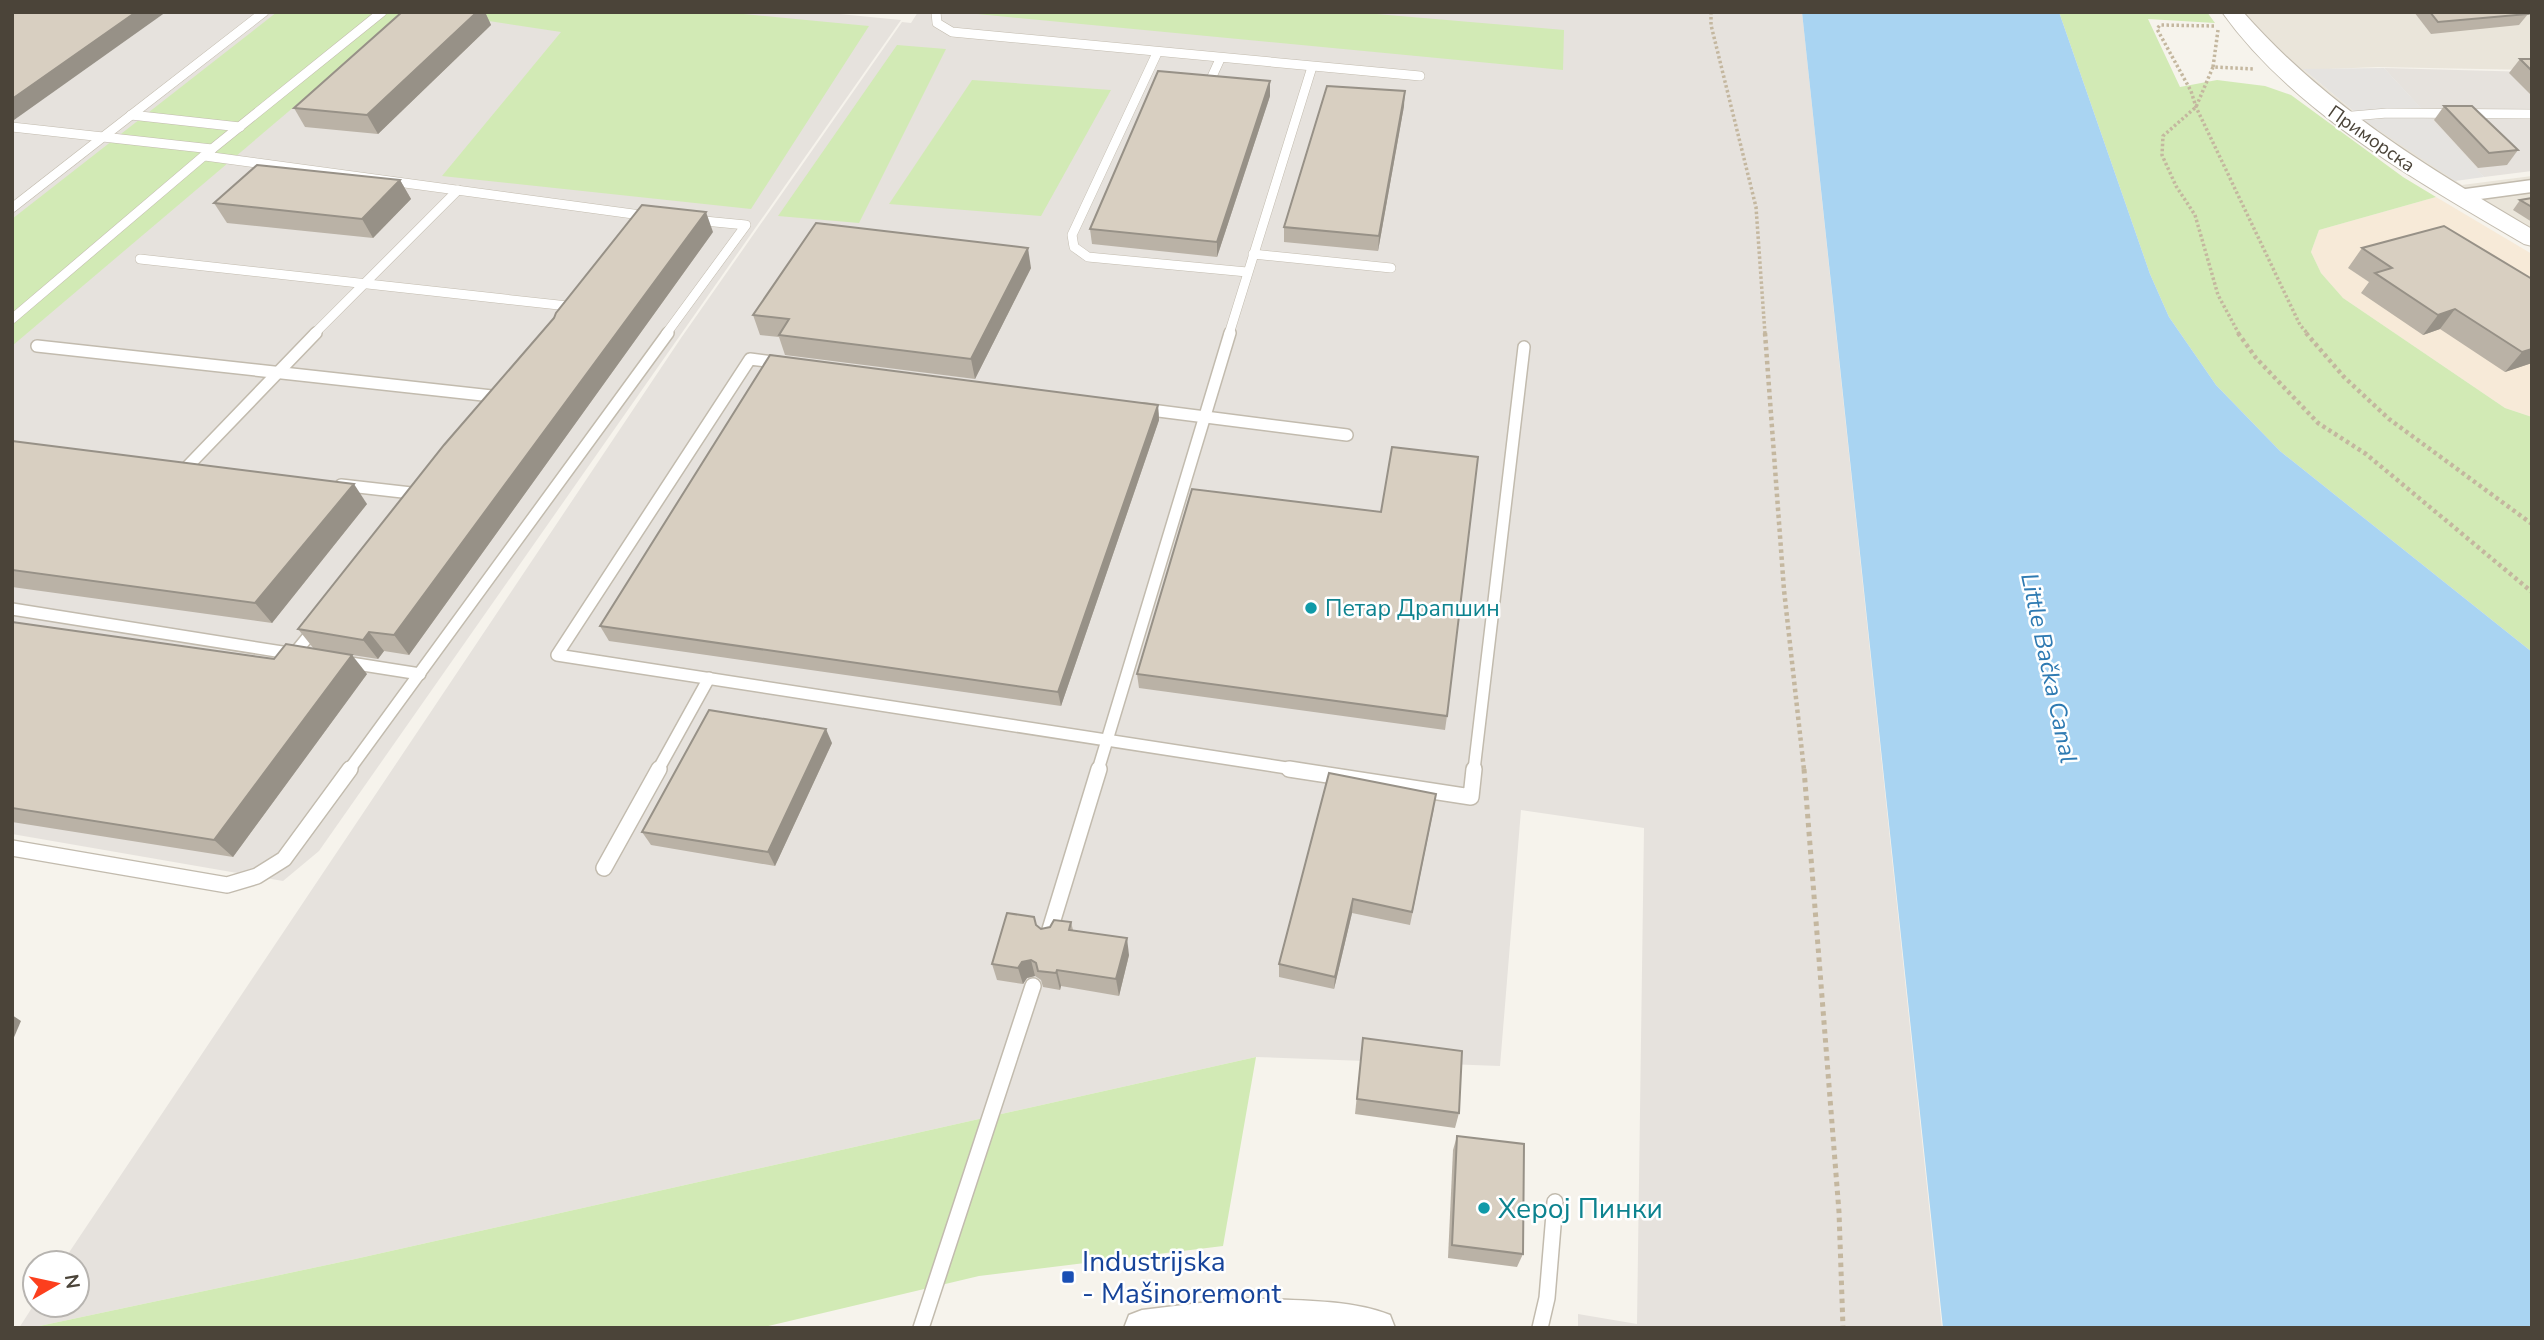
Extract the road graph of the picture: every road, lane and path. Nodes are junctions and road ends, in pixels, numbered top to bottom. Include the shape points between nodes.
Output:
1 (264, 12) edge
2 (382, 12) edge
3 (936, 12) edge
4 (1711, 12) edge
5 (2225, 19) edge
6 (1157, 53) junction
7 (1220, 59) junction
8 (1312, 67) junction
9 (2213, 67) junction
10 (2286, 71) junction
11 (1420, 76) dead end
12 (1210, 81) edge
13 (2196, 107) junction
14 (2532, 114) edge
15 (131, 115) junction
16 (2340, 117) junction
17 (12, 127) edge
18 (240, 127) junction
19 (103, 137) junction
20 (209, 153) junction
21 (2532, 186) edge
22 (458, 190) junction
23 (2458, 196) junction
24 (12, 208) edge
25 (648, 216) junction
26 (660, 217) edge
27 (685, 219) edge
28 (640, 226) edge
29 (2532, 239) edge
30 (1253, 254) junction
31 (140, 258) dead end
32 (1391, 268) dead end
33 (1247, 272) junction
34 (365, 284) junction
35 (586, 297) edge
36 (578, 307) junction
37 (569, 317) edge
38 (12, 319) edge
39 (37, 346) dead end
40 (1524, 347) dead end
41 (792, 364) edge
42 (276, 373) junction
43 (510, 387) edge
44 (501, 397) junction
45 (493, 407) edge
46 (1124, 407) edge
47 (1207, 417) junction
48 (1347, 435) dead end
49 (173, 467) edge
50 (186, 468) junction
51 (200, 470) edge
52 (324, 484) edge
53 (412, 505) edge
54 (2532, 524) edge
55 (2532, 592) edge
56 (12, 609) edge
57 (328, 611) edge
58 (332, 660) edge
59 (420, 674) junction
60 (709, 678) junction
61 (1108, 740) junction
62 (12, 848) edge
63 (604, 868) dead end
64 (1048, 936) edge
65 (1033, 986) edge
66 (1555, 1202) dead end
67 (921, 1328) edge
68 (1142, 1328) edge
69 (1377, 1328) edge
70 (1539, 1328) edge
71 (1843, 1328) edge

1 - 15 lane
2 - 18 lane
3 - 6 lane via 937,23 952,32
4 - 71 path via 1756,206 1784,590 1808,810 1839,1212
5 - 9 path
5 - 10 street, Приморска
5 - 13 path via 2160,25 2157,29
6 - 7 lane
6 - 33 lane via 1072,235 1074,247 1088,257
7 - 8 lane
7 - 12 lane
8 - 11 lane
8 - 30 lane
9 - 10 path
9 - 13 path
10 - 16 street, Приморска
13 - 54 path via 2300,325 2344,377 2389,419
13 - 55 path via 2163,136 2162,155 2195,215 2218,295 2234,327 2256,358 2318,423 2366,454
14 - 16 lane via 2361,113
15 - 18 lane
15 - 19 lane
16 - 23 street, Приморска
17 - 19 lane
18 - 20 lane
19 - 20 lane
19 - 24 lane
20 - 22 lane
20 - 38 lane
21 - 23 street
22 - 25 lane
22 - 34 lane
23 - 29 street, Приморска
25 - 26 lane
25 - 28 lane
27 - 59 lane via 746,225
30 - 32 lane
30 - 33 lane
31 - 34 lane
33 - 47 lane
34 - 36 lane
34 - 42 lane
35 - 36 lane
36 - 37 lane
39 - 42 lane
40 - 61 lane via 1471,797
41 - 60 lane via 751,359 557,655
42 - 44 lane
42 - 50 lane
43 - 44 lane
44 - 45 lane
46 - 47 lane
47 - 48 lane
47 - 61 lane
49 - 50 lane
50 - 51 lane
52 - 53 lane via 425,489
56 - 57 lane via 300,655
58 - 59 lane
59 - 62 lane via 284,859 263,875 227,885
60 - 61 lane
60 - 63 lane
61 - 64 lane
65 - 67 lane
66 - 70 lane via 1547,1298
68 - 69 street via 1241,1316

